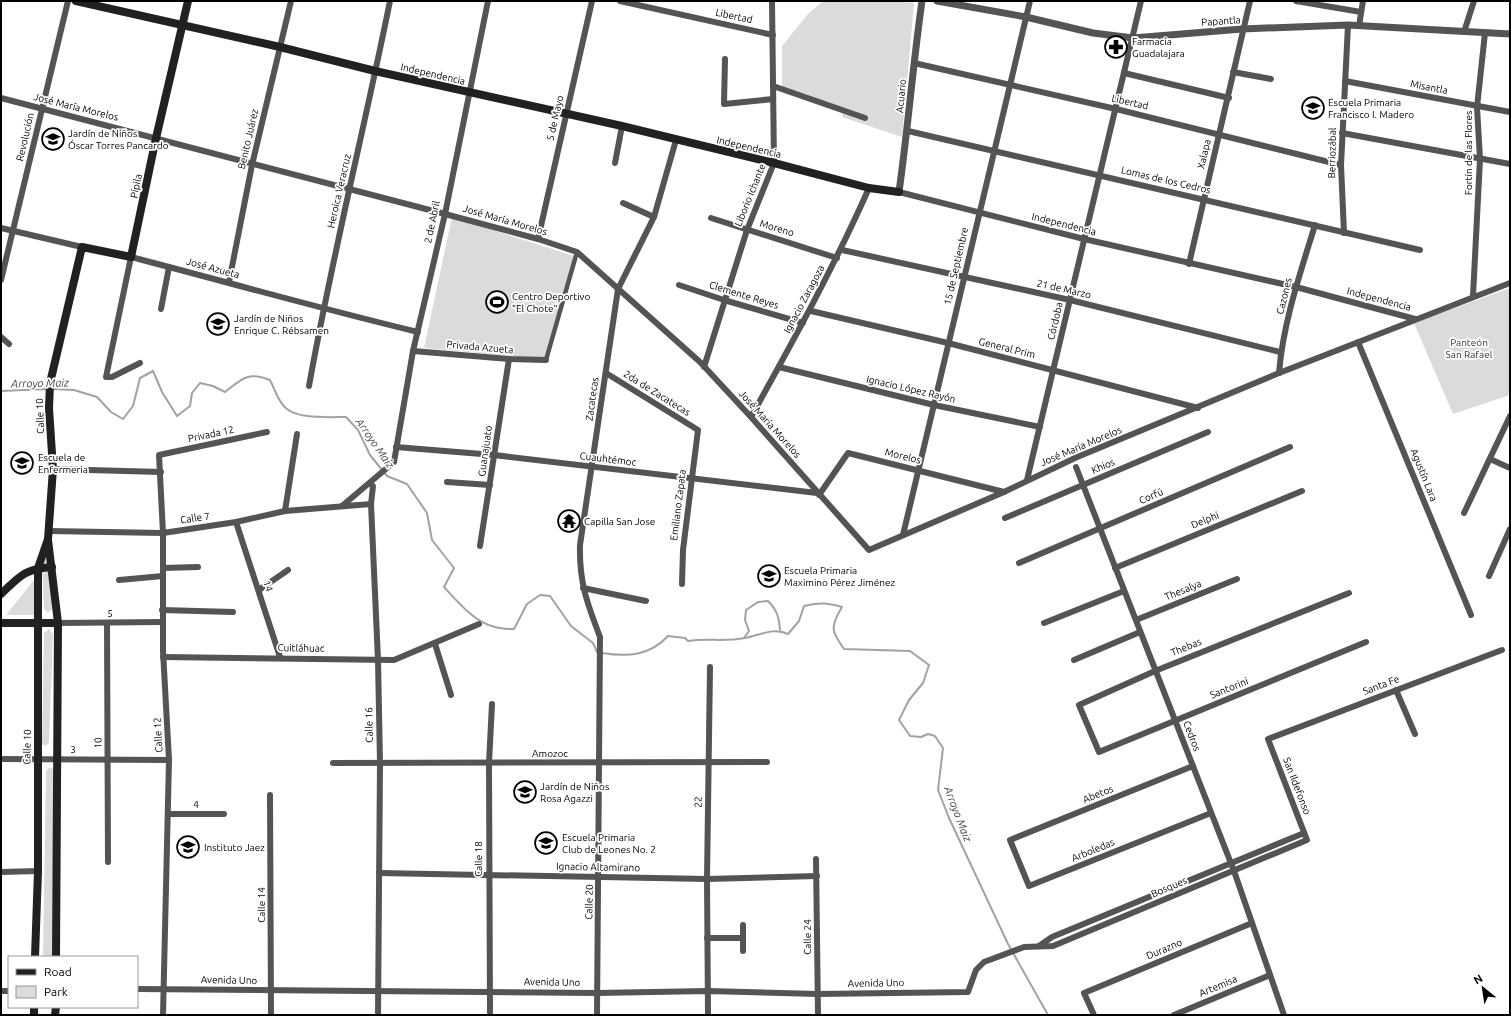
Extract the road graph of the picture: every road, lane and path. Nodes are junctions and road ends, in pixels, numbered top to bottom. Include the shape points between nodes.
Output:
1 (68, 1) edge
2 (76, 1) edge
3 (188, 1) edge
4 (291, 1) edge
5 (390, 1) edge
6 (488, 1) edge
7 (592, 1) edge
8 (620, 1) edge
9 (772, 1) edge
10 (922, 1) edge
11 (937, 1) edge
12 (1030, 1) edge
13 (1141, 1) edge
14 (1250, 1) edge
15 (1296, 1) edge
16 (1363, 1) edge
17 (1474, 1) edge
18 (1361, 12) junction
19 (1026, 17) junction
20 (182, 24) junction
21 (1348, 25) junction
22 (1360, 26) junction
23 (1242, 29) junction
24 (1464, 32) junction
25 (1485, 33) junction
26 (773, 34) junction
27 (1510, 34) edge
28 (1132, 38) junction
29 (280, 47) junction
30 (725, 59) dead end
31 (914, 63) junction
32 (375, 71) junction
33 (1233, 72) junction
34 (1124, 73) junction
35 (1271, 79) dead end
36 (1345, 81) junction
37 (773, 86) junction
38 (1010, 86) junction
39 (469, 93) junction
40 (1, 98) edge
41 (1229, 98) junction
42 (773, 99) junction
43 (1477, 107) junction
44 (1116, 109) junction
45 (42, 110) junction
46 (1510, 112) edge
47 (566, 115) junction
48 (865, 118) dead end
49 (622, 126) junction
50 (908, 130) junction
51 (1342, 133) junction
52 (1219, 134) junction
53 (156, 138) junction
54 (676, 140) junction
55 (994, 150) junction
56 (1480, 159) junction
57 (615, 163) dead end
58 (774, 163) junction
59 (1510, 164) edge
60 (252, 165) junction
61 (1341, 165) junction
62 (1100, 175) junction
63 (869, 188) junction
64 (350, 190) junction
65 (899, 192) junction
66 (1204, 199) junction
67 (623, 204) dead end
68 (445, 214) junction
69 (979, 214) junction
70 (654, 217) junction
71 (711, 218) dead end
72 (1315, 225) junction
73 (1, 228) edge
74 (747, 230) junction
75 (14, 232) junction
76 (1344, 232) junction
77 (538, 239) junction
78 (1084, 239) junction
79 (82, 247) junction
80 (842, 250) junction
81 (1420, 250) dead end
82 (578, 252) junction
83 (131, 257) junction
84 (837, 258) junction
85 (1189, 264) junction
86 (169, 267) junction
87 (964, 277) junction
88 (1, 280) edge
89 (229, 282) junction
90 (1510, 283) edge
91 (679, 285) dead end
92 (1296, 286) junction
93 (618, 289) junction
94 (1473, 296) junction
95 (724, 300) junction
96 (1070, 300) junction
97 (161, 309) dead end
98 (322, 309) junction
99 (811, 310) junction
100 (1415, 319) junction
101 (803, 324) junction
102 (418, 332) junction
103 (1, 336) edge
104 (1358, 342) junction
105 (948, 343) junction
106 (9, 344) dead end
107 (413, 351) junction
108 (1280, 352) junction
109 (509, 360) junction
110 (546, 360) joint
111 (140, 363) dead end
112 (704, 366) junction
113 (779, 367) junction
114 (1053, 370) junction
115 (606, 373) junction
116 (1279, 373) junction
117 (309, 386) dead end
118 (934, 406) junction
119 (1198, 408) junction
120 (1510, 416) edge
121 (751, 417) junction
122 (1040, 427) junction
123 (698, 430) joint
124 (267, 432) dead end
125 (1208, 432) dead end
126 (297, 434) dead end
127 (396, 447) junction
128 (1290, 447) dead end
129 (159, 455) joint
130 (494, 455) junction
131 (1490, 459) junction
132 (593, 467) junction
133 (1076, 467) dead end
134 (1510, 468) edge
135 (53, 469) junction
136 (918, 470) junction
137 (161, 472) junction
138 (690, 478) junction
139 (1027, 480) junction
140 (371, 482) junction
141 (446, 482) dead end
142 (490, 485) junction
143 (1083, 485) junction
144 (1302, 491) dead end
145 (1004, 492) junction
146 (818, 494) junction
147 (372, 504) junction
148 (342, 506) junction
149 (285, 511) junction
150 (1464, 513) dead end
151 (1005, 518) dead end
152 (236, 522) junction
153 (1100, 529) junction
154 (1510, 530) edge
155 (163, 533) junction
156 (48, 535) junction
157 (903, 535) junction
158 (480, 546) dead end
159 (1019, 563) dead end
160 (198, 566) dead end
161 (52, 567) junction
162 (38, 568) junction
163 (163, 568) junction
164 (1115, 568) junction
165 (288, 570) dead end
166 (163, 576) junction
167 (1489, 576) dead end
168 (1238, 579) dead end
169 (119, 580) dead end
170 (682, 584) dead end
171 (583, 588) junction
172 (259, 590) junction
173 (1124, 591) junction
174 (1349, 593) dead end
175 (1, 594) edge
176 (646, 601) dead end
177 (162, 610) junction
178 (234, 612) dead end
179 (1471, 615) dead end
180 (1136, 620) junction
181 (39, 622) junction
182 (162, 622) junction
183 (1, 623) edge
184 (58, 623) junction
185 (106, 623) junction
186 (1044, 623) dead end
187 (479, 624) dead end
188 (1140, 632) junction
189 (1366, 642) dead end
190 (434, 644) junction
191 (1502, 650) dead end
192 (163, 657) junction
193 (280, 657) junction
194 (378, 660) junction
195 (1074, 660) dead end
196 (710, 667) dead end
197 (601, 668) joint
198 (1156, 671) junction
199 (1396, 690) junction
200 (451, 695) dead end
201 (492, 704) dead end
202 (1175, 721) junction
203 (1415, 734) dead end
204 (1268, 739) joint
205 (1099, 752) joint
206 (1, 759) edge
207 (37, 759) junction
208 (56, 759) junction
209 (108, 759) junction
210 (169, 760) junction
211 (599, 762) junction
212 (708, 762) junction
213 (767, 762) dead end
214 (333, 763) dead end
215 (380, 763) junction
216 (489, 763) junction
217 (1193, 766) junction
218 (270, 795) dead end
219 (1211, 813) junction
220 (169, 814) junction
221 (224, 814) dead end
222 (1304, 834) junction
223 (1010, 840) joint
224 (1307, 840) joint
225 (816, 859) dead end
226 (108, 862) dead end
227 (1233, 868) junction
228 (1, 872) edge
229 (38, 872) junction
230 (379, 873) junction
231 (488, 876) junction
232 (817, 876) junction
233 (599, 877) junction
234 (707, 879) junction
235 (1252, 923) junction
236 (743, 925) dead end
237 (708, 938) junction
238 (742, 938) junction
239 (743, 951) dead end
240 (35, 956) edge
241 (56, 956) edge
242 (1270, 975) junction
243 (138, 989) edge
244 (163, 989) junction
245 (271, 991) junction
246 (378, 991) junction
247 (708, 991) junction
248 (490, 992) junction
249 (968, 992) joint
250 (597, 993) junction
251 (818, 994) junction
252 (163, 1015) edge
253 (271, 1015) edge
254 (378, 1015) edge
255 (490, 1015) edge
256 (597, 1015) edge
257 (708, 1015) edge
258 (818, 1015) edge
259 (1094, 1015) edge
260 (1174, 1015) edge
261 (1284, 1015) edge

1 - 45 street, Revolución
2 - 20 main road, Independencia
3 - 20 main road, Pípila
4 - 29 street, Benito Juárez
5 - 32 street, Heroica Veracruz
6 - 39 street, 2 de Abril
7 - 47 street, 5 de Mayo
8 - 26 street, Libertad
9 - 26 street, Liborio Ichante
10 - 31 street, Acuario
11 - 19 street, Papantla
12 - 19 street, 15 de Septiembre
13 - 28 street, Córdoba
14 - 23 street, Xalapa
15 - 18 street
16 - 18 street
17 - 24 street
18 - 22 street
19 - 28 street, Papantla via 1094,33
19 - 38 street, 15 de Septiembre
20 - 29 main road, Independencia
20 - 53 main road, Pípila
21 - 22 street, Papantla
21 - 23 street, Papantla
21 - 36 street, Berriozábal
22 - 24 street, Papantla
23 - 28 street, Papantla
23 - 33 street, Xalapa
24 - 25 street, Papantla
25 - 27 street, Papantla
25 - 43 street, Fortín de las Flores
26 - 37 street, Liborio Ichante
28 - 34 street, Córdoba
29 - 32 main road, Independencia
29 - 60 street, Benito Juárez
30 - 42 street via 724,104
31 - 38 street, Libertad
31 - 50 street, Acuario
32 - 39 main road, Independencia
32 - 64 street, Heroica Veracruz
33 - 35 street
33 - 41 street, Xalapa
34 - 41 street
34 - 44 street, Córdoba
36 - 43 street, Misantla
36 - 51 street, Berriozábal
37 - 42 street, Liborio Ichante
37 - 48 street
38 - 44 street, Libertad
38 - 55 street, 15 de Septiembre
39 - 47 main road, Independencia
39 - 68 street, 2 de Abril
40 - 45 street, José María Morelos
41 - 52 street, Xalapa
42 - 58 street, Liborio Ichante
43 - 46 street, Misantla
43 - 56 street, Fortín de las Flores
44 - 52 street, Libertad
44 - 62 street, Córdoba
45 - 53 street, José María Morelos
45 - 75 street, Revolución
47 - 49 main road, Independencia
47 - 77 street, 5 de Mayo
49 - 54 main road, Independencia
49 - 57 street
50 - 55 street, Lomas de los Cedros
50 - 65 street, Acuario
51 - 56 street
51 - 61 street, Berriozábal
52 - 61 street, Libertad
52 - 66 street, Xalapa
53 - 60 street, José María Morelos
53 - 83 main road, Pípila
54 - 58 main road, Independencia
54 - 70 street, Zacatecas
55 - 62 street, Lomas de los Cedros
55 - 69 street, 15 de Septiembre
56 - 59 street
56 - 94 street, Fortín de las Flores
58 - 63 main road, Independencia
58 - 74 street, Liborio Ichante
60 - 64 street, José María Morelos
60 - 89 street, Benito Juárez
61 - 76 street, Berriozábal
62 - 66 street, Lomas de los Cedros
62 - 78 street, Córdoba
63 - 65 main road, Independencia
63 - 80 street, Ignacio Zaragoza
64 - 68 street, José María Morelos
64 - 98 street, Heroica Veracruz
65 - 69 street, Independencia
66 - 72 street, Lomas de los Cedros
66 - 85 street, Xalapa
67 - 70 street
68 - 77 street, José María Morelos
68 - 102 street, 2 de Abril
69 - 78 street, Independencia
69 - 87 street, 15 de Septiembre
70 - 93 street, Zacatecas
71 - 74 street, Moreno
72 - 76 street, Lomas de los Cedros
72 - 92 street, Cazones
73 - 75 street, José Azueta
74 - 84 street, Moreno
74 - 95 street, Liborio Ichante
75 - 79 street, José Azueta
75 - 88 street, Revolución
76 - 81 street, Lomas de los Cedros
77 - 82 street, José María Morelos
78 - 85 street, Independencia
78 - 96 street, Córdoba
79 - 83 main road, José Azueta
79 - 135 main road, Calle 10 via 50,383
80 - 84 street, Ignacio Zaragoza
80 - 87 street, 21 de Marzo
82 - 93 street, José María Morelos
82 - 110 street
83 - 86 street, José Azueta
83 - 111 street, Pípila via 106,377 112,377
84 - 99 street, Ignacio Zaragoza
85 - 92 street, Independencia
86 - 89 street, José Azueta
86 - 97 street
87 - 96 street, 21 de Marzo
87 - 105 street, 15 de Septiembre
89 - 98 street, José Azueta
90 - 94 street, José María Morelos
91 - 95 street, Clemente Reyes
92 - 100 street, Independencia
92 - 108 street, Cazones
93 - 112 street, José María Morelos
93 - 115 street, Zacatecas
94 - 100 street, José María Morelos
95 - 101 street, Clemente Reyes
95 - 112 street, Liborio Ichante
96 - 108 street, 21 de Marzo
96 - 114 street, Córdoba
98 - 102 street, José Azueta
98 - 117 street, Heroica Veracruz
99 - 101 street, Ignacio Zaragoza
99 - 105 street, General Prim
100 - 104 street, José María Morelos
101 - 113 street, Ignacio Zaragoza
102 - 107 street, 2 de Abril
103 - 106 street
104 - 116 street, José María Morelos
104 - 179 street, Agustín Lara
105 - 114 street, General Prim
105 - 118 street, 15 de Septiembre
107 - 109 street, Privada Azueta
107 - 127 street, 2 de Abril
108 - 116 street, Cazones
109 - 110 street, Privada Azueta
109 - 130 street, Guanajuato
112 - 121 street, José María Morelos
113 - 118 street, Ignacio López Rayón
113 - 121 street, Ignacio Zaragoza
114 - 119 street, General Prim
114 - 122 street, Córdoba
115 - 123 street, 2da de Zacatecas
115 - 132 street, Zacatecas
116 - 119 street, José María Morelos
118 - 122 street, Ignacio López Rayón
118 - 136 street, 15 de Septiembre
119 - 139 street, José María Morelos
120 - 131 street
121 - 146 street, José María Morelos
122 - 139 street, Córdoba
123 - 138 street, Emiliano Zapata
124 - 129 street, Privada 12
125 - 143 street, Khios
126 - 149 street
127 - 130 street, Cuauhtémoc
127 - 140 street via 394,462
128 - 153 street, Corfú
129 - 137 street, Calle 12
130 - 132 street, Cuauhtémoc
130 - 142 street, Guanajuato
131 - 134 street
131 - 150 street
132 - 138 street, Cuauhtémoc
132 - 171 street, Zacatecas via 580,544 579,567
133 - 143 street, Cedros
135 - 137 street
135 - 156 main road, Calle 10
136 - 145 street, Morelos
136 - 146 street, Morelos via 848,453
136 - 157 street, 15 de Septiembre
137 - 155 street, Calle 12
138 - 146 street, Cuauhtémoc
138 - 170 street, Emiliano Zapata via 682,550
139 - 145 street, José María Morelos
140 - 147 street, Calle 16
140 - 148 street
141 - 142 street
142 - 158 street, Guanajuato
143 - 151 street, Khios
143 - 153 street, Cedros
144 - 164 street, Delphi
145 - 157 street, José María Morelos
146 - 157 street, José María Morelos via 869,550
147 - 148 street, Calle 7
147 - 194 street, Calle 16
148 - 149 street, Calle 7
149 - 152 street, Calle 7
152 - 155 street, Calle 7
152 - 172 street, 14
153 - 159 street, Corfú
153 - 164 street, Cedros
154 - 167 street
155 - 156 street, Calle 7
155 - 163 street, Calle 12
156 - 161 main road, Calle 10
156 - 162 main road, Calle 10
160 - 163 street
161 - 162 main road
161 - 184 main road, Calle 10
162 - 175 main road via 24,573
162 - 181 main road, Calle 10
163 - 166 street, Calle 12
164 - 173 street, Cedros
165 - 172 street
166 - 169 street
166 - 177 street, Calle 12
168 - 180 street, Thesalya
171 - 176 street
171 - 197 street, Zacatecas via 600,637
172 - 193 street, 14
173 - 180 street, Cedros
173 - 186 street
174 - 198 street, Thebas
177 - 178 street
177 - 182 street, Calle 12
180 - 188 street, Cedros
181 - 183 main road
181 - 184 main road
181 - 207 main road, Calle 10
182 - 185 street, 5
182 - 192 street, Calle 12
184 - 185 street, 5
184 - 208 main road, Calle 10
185 - 209 street, 10
187 - 190 street, Cuitláhuac
188 - 195 street
188 - 198 street, Cedros
189 - 202 street, Santorini
190 - 194 street, Cuitláhuac via 394,660
190 - 200 street
191 - 199 street, Santa Fe
192 - 193 street, Cuitláhuac
192 - 210 street, Calle 12
193 - 194 street, Cuitláhuac
194 - 215 street, Calle 16
196 - 212 street, 22
197 - 211 street, Calle 20
198 - 202 street, Cedros
198 - 205 street, Thebas via 1079,705
199 - 203 street
199 - 204 street, Santa Fe
201 - 216 street, Calle 18
202 - 205 street, Santorini
202 - 217 street, Cedros
204 - 222 street, San Ildefonso
206 - 207 street, 3
207 - 208 street, 3
207 - 229 main road, Calle 10
208 - 209 street, 3
208 - 241 main road, Calle 10
209 - 210 street, 3
209 - 226 street, 10
210 - 220 street, Calle 12
211 - 212 street, Amozoc
211 - 216 street, Amozoc
211 - 233 street, Calle 20
212 - 213 street, Amozoc
212 - 234 street, 22
214 - 215 street, Amozoc
215 - 216 street, Amozoc
215 - 230 street, Calle 16
216 - 231 street, Calle 18
217 - 219 street, Cedros
217 - 223 street, Abetos
218 - 245 street, Calle 14
219 - 223 street, Arboledas via 1029,886
219 - 227 street, Cedros
220 - 221 street, 4
220 - 244 street, Calle 12
222 - 224 street, San Ildefonso
222 - 227 street, Bosques
224 - 227 street, Bosques
225 - 232 street, Calle 24
227 - 235 street, Cedros
227 - 249 street, Bosques via 1053,946 1024,947 984,962 976,970
228 - 229 street
229 - 240 main road, Calle 10
230 - 231 street, Ignacio Altamirano
230 - 246 street, Calle 16
231 - 233 street, Ignacio Altamirano
231 - 248 street, Calle 18
232 - 234 street, Ignacio Altamirano
232 - 251 street, Calle 24
233 - 234 street, Ignacio Altamirano
233 - 250 street, Calle 20
234 - 237 street, 22
235 - 242 street, Cedros
235 - 259 street, Durazno via 1084,993
236 - 238 street
237 - 238 street
237 - 247 street, 22
238 - 239 street
242 - 260 street, Artemisa
242 - 261 street, Cedros
243 - 244 street, Avenida Uno
244 - 245 street, Avenida Uno
244 - 252 street, Calle 12
245 - 246 street, Avenida Uno
245 - 253 street, Calle 14
246 - 248 street, Avenida Uno
246 - 254 street, Calle 16
247 - 250 street, Avenida Uno
247 - 251 street, Avenida Uno
247 - 257 street, 22
248 - 250 street, Avenida Uno
248 - 255 street, Calle 18
249 - 251 street, Avenida Uno
250 - 256 street, Calle 20
251 - 258 street, Calle 24

